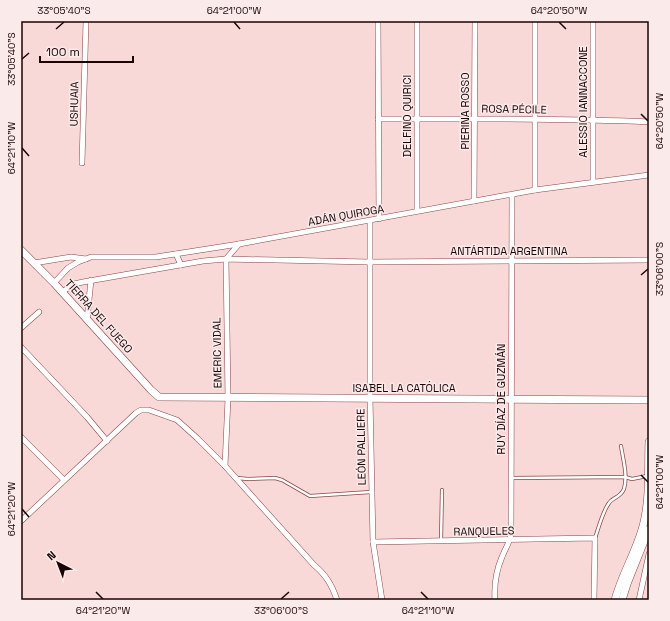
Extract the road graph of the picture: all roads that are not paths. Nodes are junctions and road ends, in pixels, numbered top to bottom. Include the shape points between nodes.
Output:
1 (86, 21) edge
2 (378, 21) edge
3 (417, 21) edge
4 (475, 21) edge
5 (535, 21) edge
6 (593, 21) edge
7 (475, 118) junction
8 (378, 119) junction
9 (417, 119) junction
10 (534, 119) junction
11 (593, 119) junction
12 (649, 122) edge
13 (82, 163) dead end
14 (649, 175) edge
15 (593, 182) junction
16 (535, 190) junction
17 (512, 194) junction
18 (474, 201) junction
19 (417, 211) junction
20 (379, 219) junction
21 (370, 221) junction
22 (238, 244) junction
23 (21, 250) edge
24 (176, 254) junction
25 (86, 259) junction
26 (226, 259) junction
27 (649, 260) edge
28 (511, 261) junction
29 (34, 262) junction
30 (369, 262) junction
31 (181, 265) junction
32 (91, 280) junction
33 (54, 283) junction
34 (62, 292) junction
35 (40, 312) dead end
36 (87, 320) junction
37 (21, 328) edge
38 (21, 347) edge
39 (159, 397) joint
40 (228, 398) junction
41 (370, 398) junction
42 (511, 399) junction
43 (649, 400) edge
44 (21, 437) edge
45 (107, 440) junction
46 (649, 442) edge
47 (621, 446) dead end
48 (225, 466) junction
49 (648, 476) edge
50 (625, 477) junction
51 (236, 478) junction
52 (510, 478) junction
53 (64, 480) junction
54 (442, 490) dead end
55 (372, 492) junction
56 (21, 521) edge
57 (649, 529) edge
58 (595, 538) junction
59 (441, 541) junction
60 (510, 541) junction
61 (373, 542) junction
62 (649, 554) edge
63 (337, 600) edge
64 (382, 600) edge
65 (495, 600) edge
66 (594, 600) edge
67 (615, 600) edge
68 (622, 600) edge
69 (639, 600) edge

1 - 13 street, USHUAIA
2 - 8 street
3 - 9 street, DELFINO QUIRICI
4 - 7 street, PIERINA ROSSO
5 - 10 street
6 - 11 street, ALESSIO IANNACCONE
7 - 9 street, ROSA PÉCILE
7 - 10 street, ROSA PÉCILE
7 - 18 street, PIERINA ROSSO
8 - 9 street, ROSA PÉCILE
8 - 20 street
9 - 19 street, DELFINO QUIRICI
10 - 11 street, ROSA PÉCILE
10 - 16 street
11 - 12 street, ROSA PÉCILE
11 - 15 street, ALESSIO IANNACCONE
14 - 15 street, ADÁN QUIROGA
15 - 16 street, ADÁN QUIROGA
16 - 17 street, ADÁN QUIROGA
17 - 18 street, ADÁN QUIROGA
17 - 28 street, RUY DÍAZ DE GUZMÁN
18 - 19 street, ADÁN QUIROGA
19 - 20 street, ADÁN QUIROGA
20 - 21 street, ADÁN QUIROGA
21 - 22 street, ADÁN QUIROGA
21 - 30 street, LEÓN PALLIERE
22 - 24 street, ADÁN QUIROGA
22 - 26 street
23 - 29 main road, TIERRA DEL FUEGO
24 - 25 street, ADÁN QUIROGA
24 - 31 street
25 - 29 street via 71,256
25 - 33 street, ADÁN QUIROGA via 68,268
26 - 30 street
26 - 31 street
26 - 40 street, EMERIC VIDAL
27 - 28 street, ANTÁRTIDA ARGENTINA
28 - 30 street, ANTÁRTIDA ARGENTINA
28 - 42 street, RUY DÍAZ DE GUZMÁN
29 - 33 main road, TIERRA DEL FUEGO
30 - 41 street, LEÓN PALLIERE
31 - 32 street
32 - 34 street via 74,284
32 - 36 street
33 - 34 main road, TIERRA DEL FUEGO
34 - 36 main road, TIERRA DEL FUEGO
35 - 37 street
36 - 39 main road, TIERRA DEL FUEGO
38 - 45 street
39 - 40 main road, ISABEL LA CATÓLICA
40 - 41 main road, ISABEL LA CATÓLICA
40 - 48 street, EMERIC VIDAL
41 - 42 main road, ISABEL LA CATÓLICA
41 - 55 street, LEÓN PALLIERE
42 - 43 main road, ISABEL LA CATÓLICA
42 - 52 street, RUY DÍAZ DE GUZMÁN
44 - 53 street
45 - 48 street via 136,413 149,410 177,420
45 - 53 street
46 - 49 main road
47 - 50 lane
48 - 51 street
49 - 50 lane via 632,479
49 - 67 main road via 644,523
50 - 52 lane
50 - 58 lane via 624,488 619,496 610,501
51 - 55 lane via 274,478 310,496
51 - 63 street via 325,576
52 - 60 street, RUY DÍAZ DE GUZMÁN
53 - 56 street
54 - 59 lane
55 - 61 street, LEÓN PALLIERE
57 - 68 main road
58 - 60 street, RANQUELES
58 - 66 street
59 - 60 street, RANQUELES
59 - 61 street, RANQUELES
60 - 65 street, RUY DÍAZ DE GUZMÁN via 501,558 494,585
61 - 64 street, LEÓN PALLIERE
62 - 69 street

